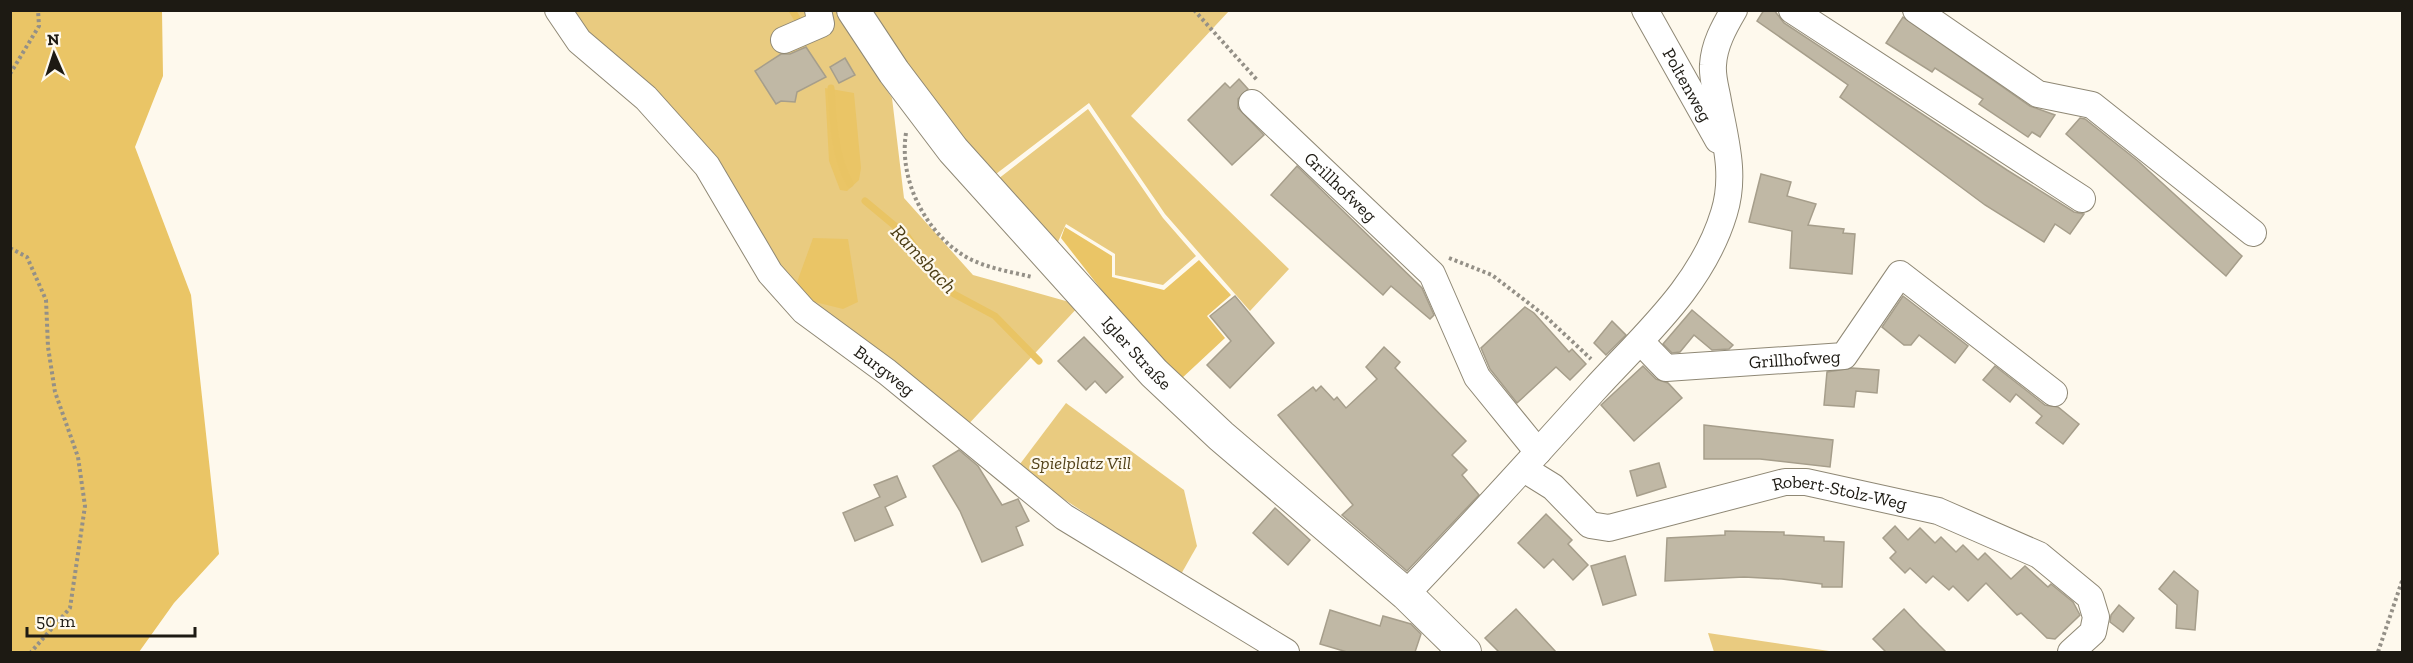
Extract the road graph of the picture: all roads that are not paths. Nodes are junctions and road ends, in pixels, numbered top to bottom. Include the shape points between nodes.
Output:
1 (558, 10) edge
2 (818, 10) edge
3 (853, 10) edge
4 (1645, 10) edge
5 (1734, 10) edge
6 (1792, 10) edge
7 (1917, 10) edge
8 (783, 40) dead end
9 (1258, 96) road end
10 (1729, 159) junction
11 (2082, 199) dead end
12 (2253, 233) dead end
13 (1641, 342) junction
14 (2054, 393) dead end
15 (1531, 461) junction
16 (1406, 594) junction
17 (1286, 652) edge
18 (1464, 652) edge
19 (2071, 652) edge

1 - 17 street, Burgweg via 579,41 646,98 707,166 770,273 804,311 887,372 1064,517
2 - 8 street via 821,24
3 - 16 main road, Igler Straße via 918,106 960,159 1154,373 1221,436
4 - 10 street, Poltenweg
5 - 10 street via 1721,34 1713,63
6 - 11 street
7 - 12 street via 2038,94 2092,105
9 - 15 street, Grillhofweg via 1432,274 1477,377
10 - 13 street via 1729,194 1713,245 1685,289
13 - 14 street, Grillhofweg via 1666,368 1844,356 1900,274
13 - 15 street
15 - 16 street
15 - 19 street, Robert-Stolz-Weg via 1590,525 1609,528 1785,482 1806,482 1938,511 2039,555 2090,597 2096,616 2093,632
16 - 18 main road, Igler Straße

